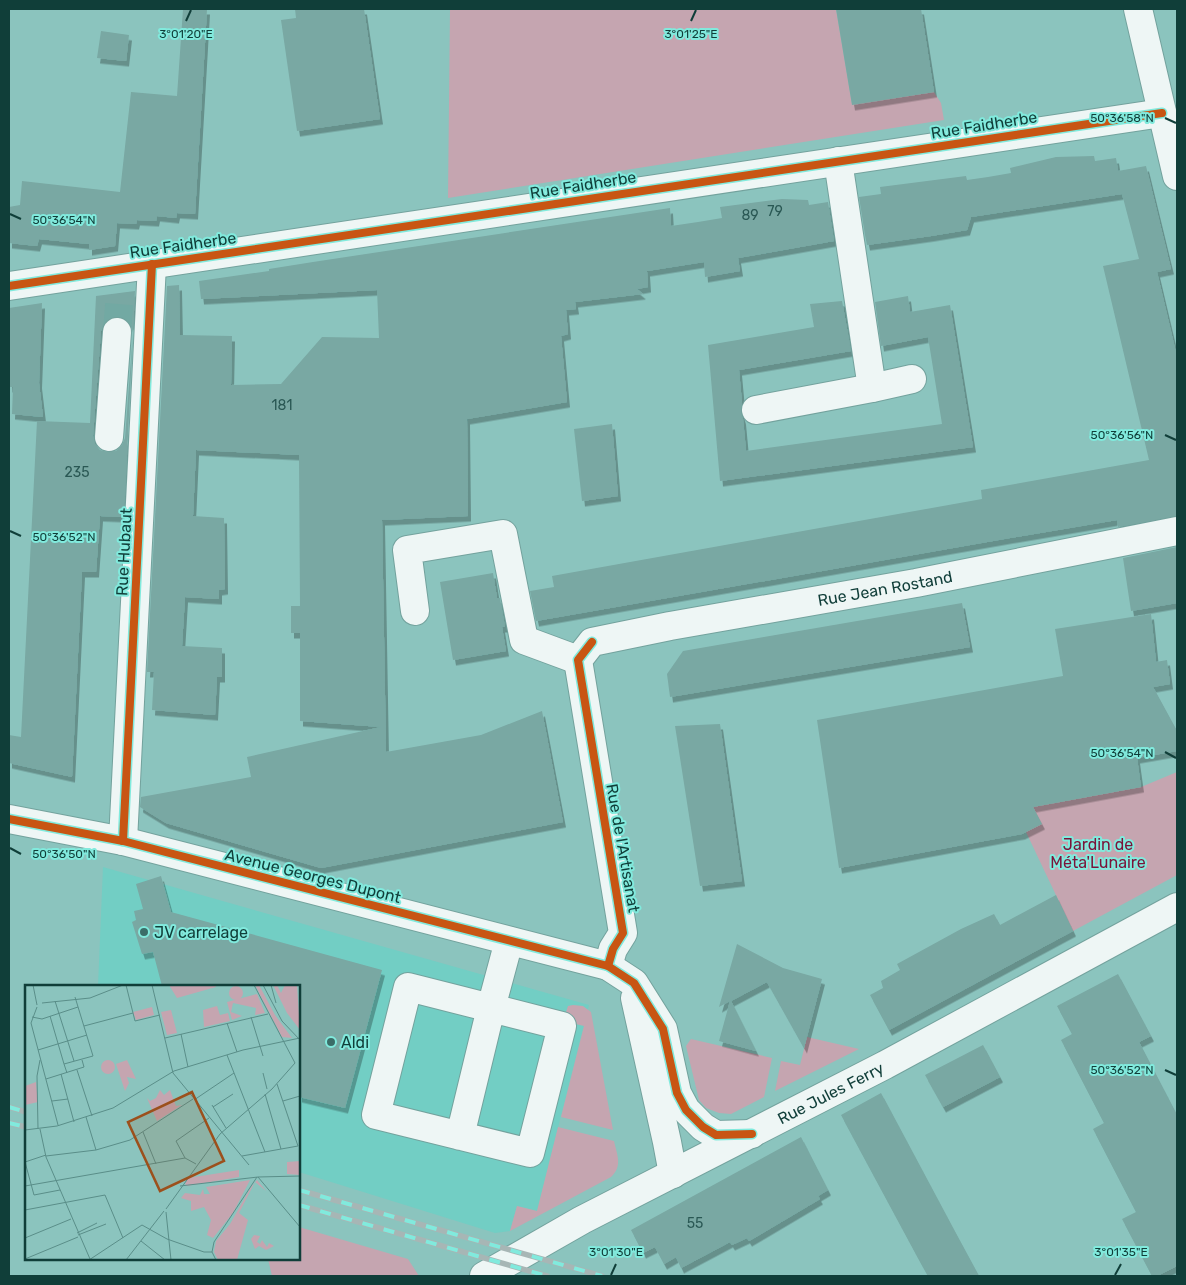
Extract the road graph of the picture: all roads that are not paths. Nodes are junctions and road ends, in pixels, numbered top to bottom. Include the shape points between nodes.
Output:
1 (1138, 9) edge
2 (1169, 128) edge
3 (838, 161) junction
4 (1177, 176) edge
5 (152, 264) junction
6 (9, 286) edge
7 (117, 332) tunnel mouth
8 (912, 378) dead end
9 (872, 388) junction
10 (756, 410) dead end
11 (109, 437) dead end
12 (1177, 531) edge
13 (415, 611) dead end
14 (585, 651) junction
15 (9, 820) edge
16 (123, 841) junction
17 (1177, 907) edge
18 (509, 941) junction
19 (615, 971) junction
20 (491, 1008) junction
21 (752, 1134) junction
22 (460, 1136) junction
23 (673, 1174) junction
24 (484, 1276) edge

1 - 2 street
2 - 3 street, Rue Faidherbe
2 - 4 street
3 - 5 street, Rue Faidherbe
3 - 9 street
5 - 6 street, Rue Faidherbe via 121,280
5 - 16 street, Rue Hubaut
7 - 11 street
8 - 9 street
9 - 10 street
12 - 14 street, Rue Jean Rostand via 916,583 670,626
13 - 14 street via 407,550 503,534 524,640
14 - 19 street, Rue de l'Artisanat via 624,933 613,950
15 - 16 street, Avenue Georges Dupont
16 - 18 street, Avenue Georges Dupont
17 - 21 street, Rue Jules Ferry
18 - 19 street, Avenue Georges Dupont
18 - 20 street
19 - 21 street via 634,983 663,1029 677,1093 686,1110 716,1135
19 - 23 street via 635,997
20 - 22 street
20 - 22 street via 562,1026 530,1153
20 - 22 street via 408,987 376,1115
21 - 23 street, Rue Jules Ferry
23 - 24 street, Rue Jules Ferry via 582,1220

